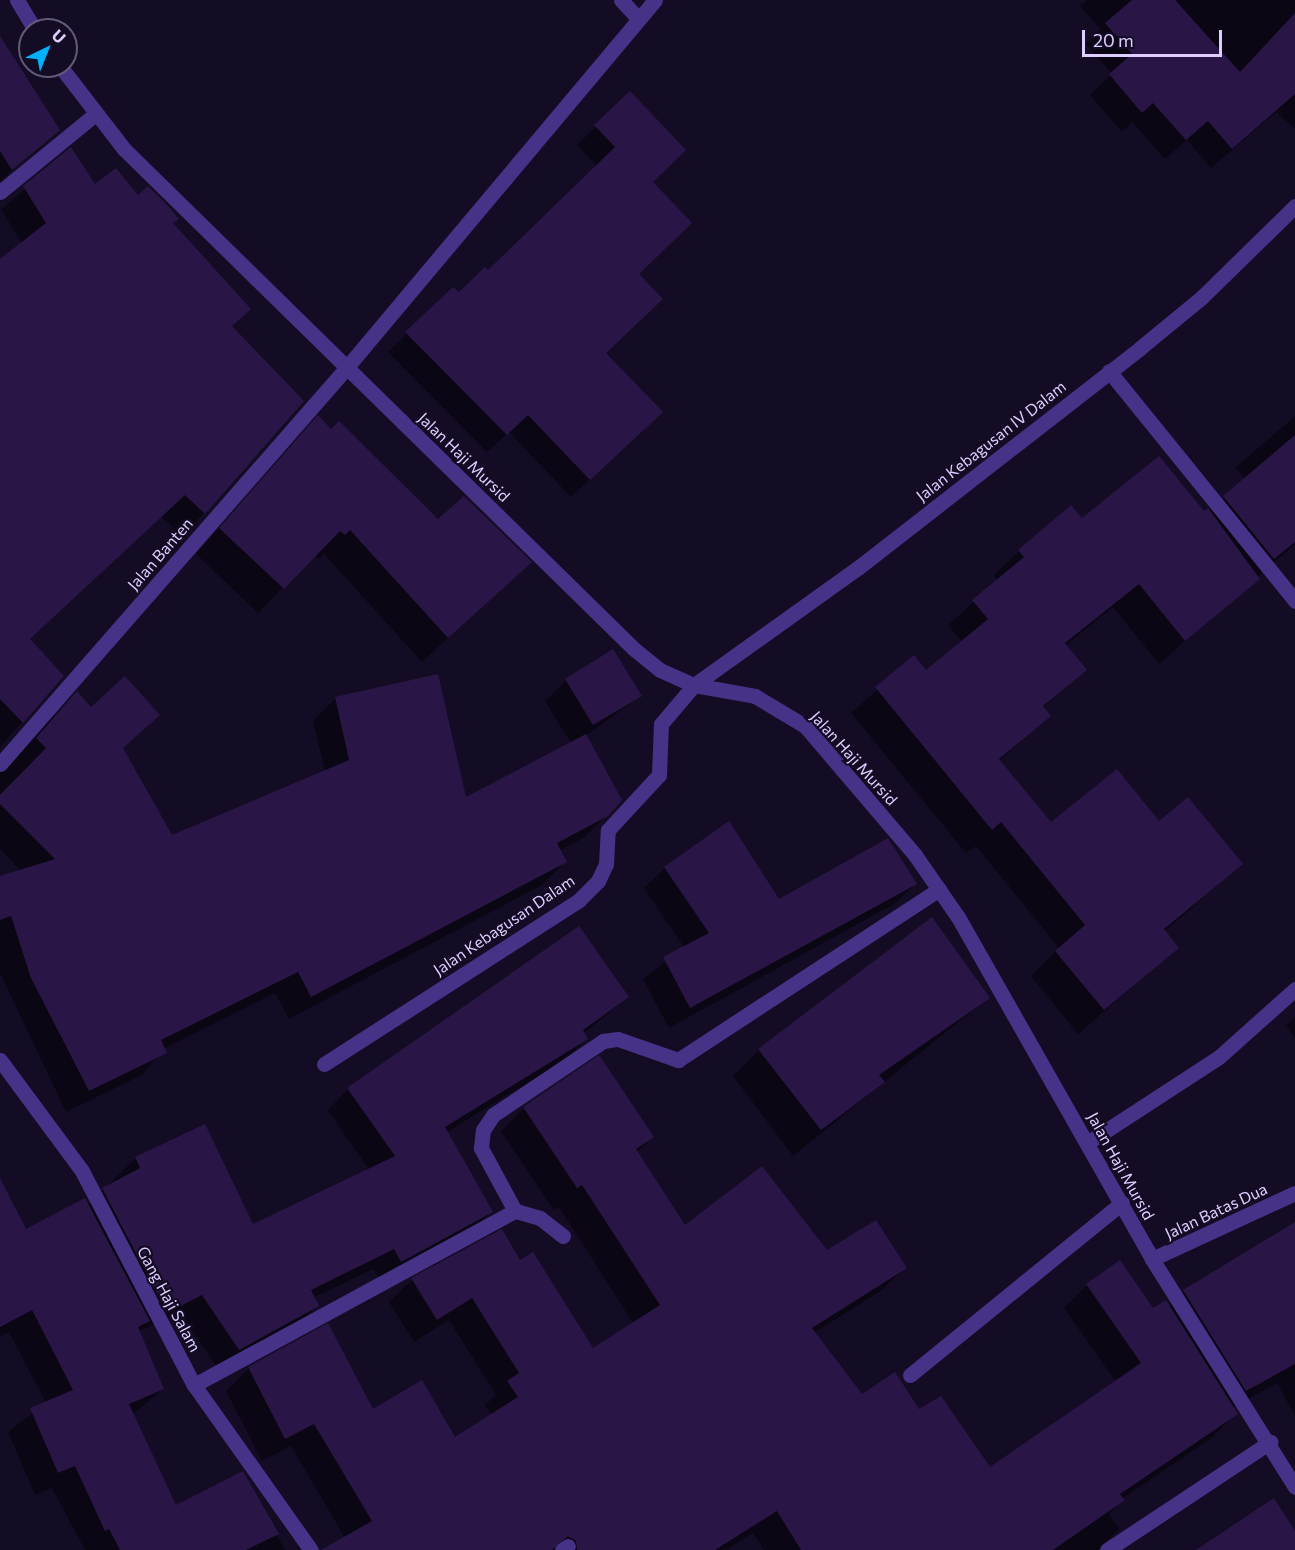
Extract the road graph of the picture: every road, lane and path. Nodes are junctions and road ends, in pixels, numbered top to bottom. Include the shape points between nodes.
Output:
1 (17, 0) edge
2 (621, 0) edge
3 (655, 0) edge
4 (28, 18) edge
5 (639, 19) junction
6 (68, 78) edge
7 (94, 115) junction
8 (0, 192) edge
9 (1295, 206) edge
10 (347, 367) junction
11 (1109, 371) junction
12 (1295, 601) edge
13 (694, 685) junction
14 (0, 764) edge
15 (939, 889) junction
16 (1295, 989) edge
17 (0, 1060) edge
18 (324, 1064) dead end
19 (1087, 1143) junction
20 (1295, 1193) edge
21 (1122, 1203) junction
22 (515, 1211) junction
23 (563, 1236) dead end
24 (1152, 1259) junction
25 (910, 1375) dead end
26 (194, 1385) junction
27 (1270, 1442) junction
28 (1295, 1486) edge
29 (311, 1550) edge
30 (1107, 1550) edge

1 - 4 street
2 - 5 street
3 - 5 street, Jalan Banten
5 - 10 street, Jalan Banten
6 - 7 street, Jalan Haji Mursid
7 - 8 street
7 - 10 street, Jalan Haji Mursid
9 - 11 street, Jalan Kebagusan IV Dalam via 1202,297
10 - 13 street, Jalan Haji Mursid via 634,649 660,670
10 - 14 street, Jalan Banten
11 - 12 street
11 - 13 street, Jalan Kebagusan IV Dalam via 859,567
13 - 15 street, Jalan Haji Mursid via 755,696 805,726
13 - 18 street, Jalan Kebagusan Dalam via 661,724 660,766 652,786 608,830 598,881 579,900
15 - 19 street, Jalan Haji Mursid
15 - 22 street via 678,1060 618,1039 603,1041 493,1115 483,1130 482,1148
16 - 19 street via 1209,1064
17 - 26 street, Gang Haji Salam via 82,1171
19 - 21 street, Jalan Haji Mursid
20 - 24 street, Jalan Batas Dua
21 - 24 street, Jalan Haji Mursid
21 - 25 street
22 - 23 street via 540,1218
22 - 26 street
24 - 27 street, Jalan Haji Mursid
26 - 29 street, Gang Haji Salam
27 - 28 street, Jalan Haji Mursid
27 - 30 street

